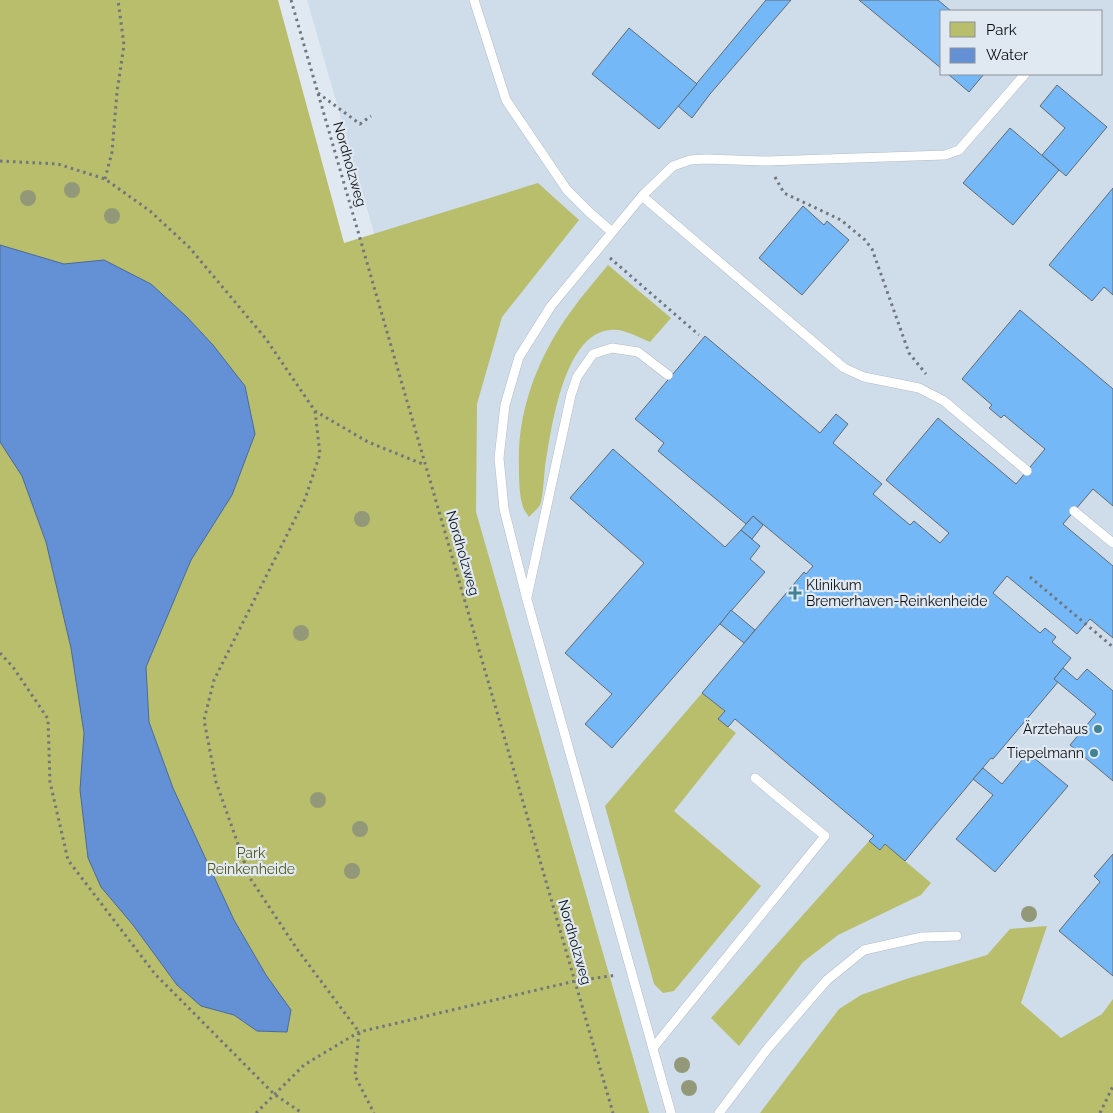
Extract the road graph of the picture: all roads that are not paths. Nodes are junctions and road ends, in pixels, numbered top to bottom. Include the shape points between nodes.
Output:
1 (474, 0) edge
2 (1024, 75) edge
3 (642, 196) junction
4 (612, 232) junction
5 (668, 375) dead end
6 (1027, 471) dead end
7 (1074, 511) dead end
8 (1113, 543) edge
9 (527, 600) junction
10 (755, 778) dead end
11 (957, 936) dead end
12 (653, 1048) junction
13 (671, 1113) edge
14 (719, 1113) edge

1 - 4 lane via 506,100 567,190
2 - 3 lane via 959,150 945,155 767,161 690,160 673,166
3 - 4 lane
3 - 6 lane via 844,368 864,377 918,388 944,401
4 - 9 lane via 551,306 519,357 505,405 499,458 504,509
5 - 9 lane via 638,352 612,348 593,354 577,377
7 - 8 lane
9 - 12 lane
10 - 12 lane via 825,836
11 - 14 lane via 922,937 864,950 826,980 768,1048
12 - 13 lane

